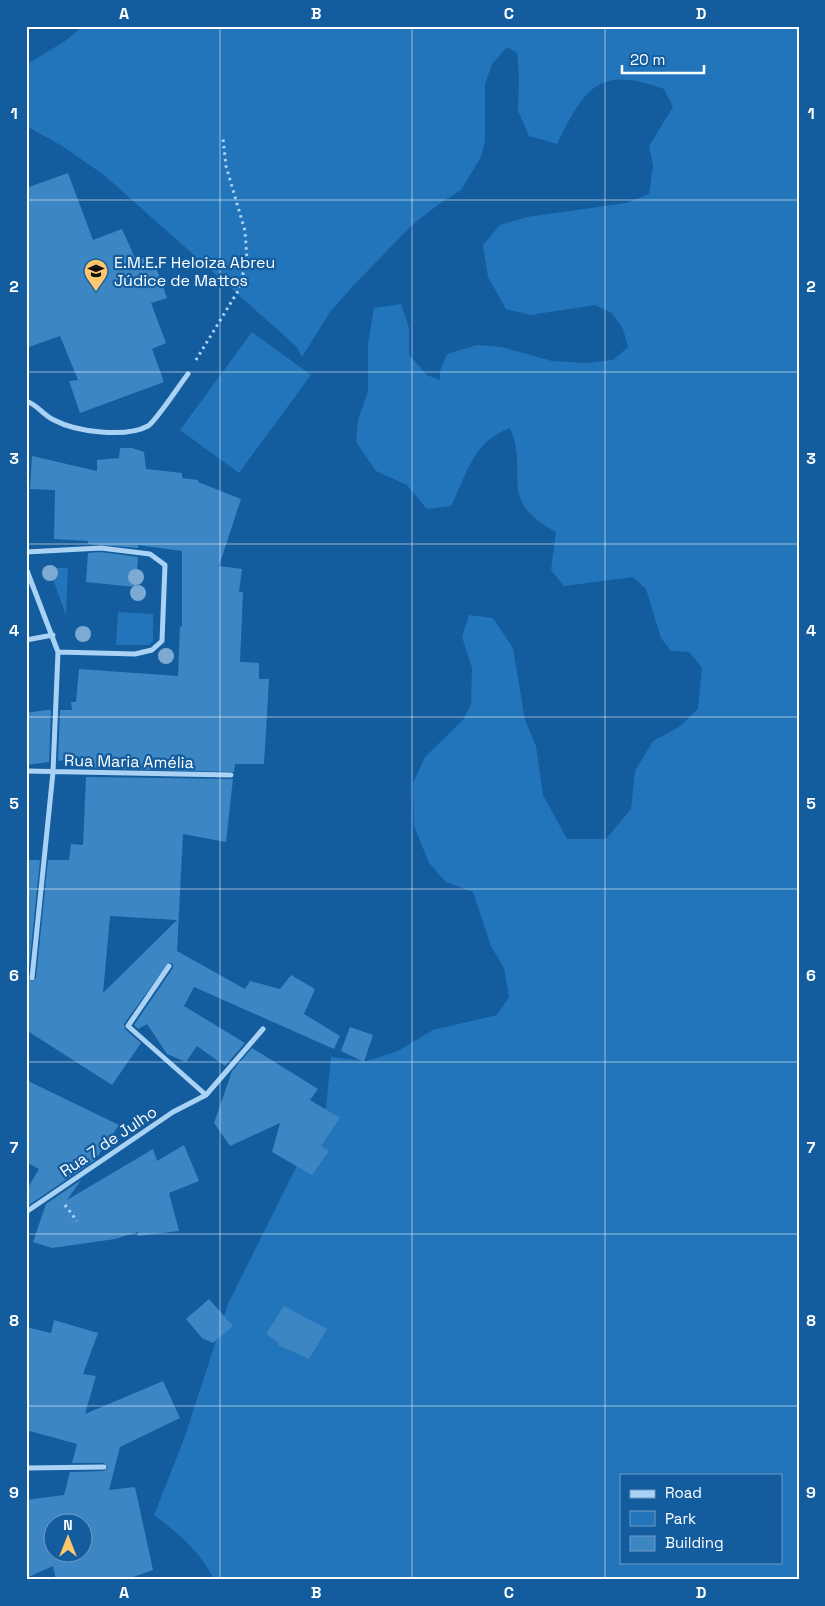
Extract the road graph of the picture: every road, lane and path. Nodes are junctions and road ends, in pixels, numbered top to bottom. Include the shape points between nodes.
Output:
1 (223, 139) dead end
2 (188, 374) joint
3 (26, 401) edge
4 (26, 552) edge
5 (26, 568) edge
6 (53, 635) junction
7 (26, 640) edge
8 (58, 652) junction
9 (26, 771) edge
10 (53, 772) junction
11 (231, 775) dead end
12 (170, 966) dead end
13 (32, 978) dead end
14 (263, 1029) dead end
15 (206, 1094) junction
16 (26, 1212) edge
17 (104, 1467) dead end
18 (26, 1468) edge

1 - 2 path via 226,166 245,231 247,260 238,291
2 - 3 street via 149,425 121,433 91,431 54,420 35,403
4 - 8 street via 101,548 150,554 165,565 162,641 152,650 135,654
5 - 6 street
6 - 7 street
6 - 8 street
8 - 10 street
9 - 10 street, Rua Maria Amélia
10 - 11 street, Rua Maria Amélia
10 - 13 street
12 - 15 street via 128,1026
14 - 15 street, Rua 7 de Julho
15 - 16 street, Rua 7 de Julho via 173,1112
17 - 18 street

